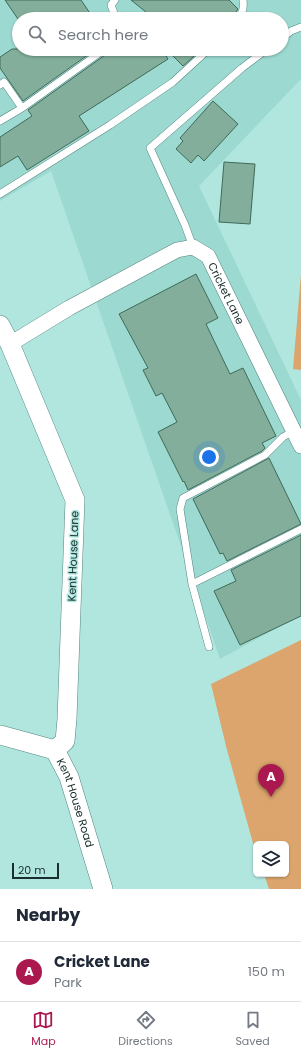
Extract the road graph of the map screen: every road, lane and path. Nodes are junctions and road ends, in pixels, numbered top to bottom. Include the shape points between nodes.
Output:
1 (115, 0) edge
2 (243, 0) edge
3 (114, 12) edge
4 (242, 12) edge
5 (301, 27) edge
6 (289, 33) edge
7 (95, 56) edge
8 (201, 56) edge
9 (258, 56) edge
10 (0, 85) edge
11 (22, 108) junction
12 (0, 121) edge
13 (0, 194) edge
14 (193, 247) junction
15 (0, 324) edge
16 (10, 344) junction
17 (294, 431) junction
18 (301, 446) edge
19 (301, 529) edge
20 (192, 584) junction
21 (209, 647) dead end
22 (0, 735) edge
23 (55, 750) junction
24 (103, 889) edge

1 - 3 lane via 111,5
2 - 4 lane
5 - 6 lane
7 - 11 lane
8 - 13 lane via 173,82
9 - 14 lane via 150,148
10 - 11 lane via 4,82
11 - 12 lane
14 - 16 street via 177,250 69,308
14 - 17 street, Cricket Lane via 208,256
15 - 16 street, Kent House Lane
16 - 23 street, Kent House Lane via 75,500 66,741
17 - 18 street, Cricket Lane
17 - 20 lane via 283,436 265,455 183,498 180,509
19 - 20 lane
20 - 21 lane
22 - 23 street, Kent House Road
23 - 24 street, Kent House Road via 69,777 81,811

